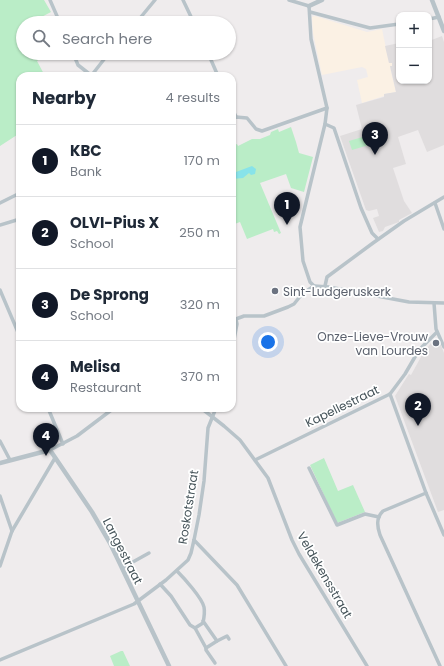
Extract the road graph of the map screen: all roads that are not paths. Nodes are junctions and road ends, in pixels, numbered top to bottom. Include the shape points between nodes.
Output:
1 (155, 0) edge
2 (183, 0) edge
3 (289, 0) edge
4 (310, 0) edge
5 (322, 0) edge
6 (432, 0) edge
7 (52, 1) edge
8 (309, 6) junction
9 (310, 12) junction
10 (57, 16) edge
11 (142, 16) edge
12 (191, 16) edge
13 (438, 17) junction
14 (432, 18) edge
15 (396, 25) edge
16 (444, 30) edge
17 (76, 60) edge
18 (104, 60) edge
19 (211, 60) edge
20 (87, 72) edge
21 (95, 72) edge
22 (216, 72) edge
23 (326, 108) junction
24 (236, 118) edge
25 (325, 124) junction
26 (16, 195) edge
27 (444, 198) edge
28 (0, 202) edge
29 (435, 203) junction
30 (16, 220) edge
31 (0, 225) edge
32 (444, 228) edge
33 (378, 239) junction
34 (314, 286) junction
35 (325, 286) junction
36 (0, 290) edge
37 (434, 302) junction
38 (444, 303) edge
39 (236, 318) edge
40 (16, 328) edge
41 (437, 332) junction
42 (444, 347) edge
43 (390, 394) junction
44 (50, 412) edge
45 (109, 412) edge
46 (206, 412) edge
47 (214, 412) edge
48 (212, 417) junction
49 (0, 441) edge
50 (63, 444) junction
51 (50, 450) junction
52 (55, 458) junction
53 (10, 460) junction
54 (255, 460) junction
55 (0, 463) edge
56 (309, 468) dead end
57 (426, 493) junction
58 (0, 496) edge
59 (379, 517) junction
60 (12, 531) junction
61 (444, 535) edge
62 (194, 540) junction
63 (149, 553) dead end
64 (0, 566) edge
65 (122, 568) junction
66 (177, 571) junction
67 (160, 584) junction
68 (138, 601) junction
69 (203, 621) junction
70 (195, 628) junction
71 (229, 639) dead end
72 (217, 641) junction
73 (206, 648) junction
74 (0, 660) edge
75 (215, 662) dead end
76 (169, 666) edge
77 (286, 666) edge
78 (367, 666) edge
79 (440, 666) edge

1 - 11 street
2 - 12 street
3 - 8 street
4 - 8 street
5 - 8 street
6 - 13 street
7 - 10 street
8 - 9 street
9 - 15 street via 365,27
9 - 23 street via 311,39
13 - 14 street
13 - 16 street
17 - 20 street
18 - 21 street
19 - 22 street
23 - 24 street via 262,131 256,129 247,118
23 - 25 street
25 - 33 street via 334,128 359,203 372,233
25 - 34 street via 300,227 303,261 310,282
26 - 28 street
27 - 29 street
29 - 32 street
29 - 33 street
30 - 31 street
33 - 35 street via 327,277
34 - 35 street
34 - 39 street via 288,307 264,316
35 - 37 street via 398,301
36 - 40 street
37 - 38 street
37 - 41 street
41 - 42 street
41 - 43 street, Kapellestraat via 419,350
43 - 54 street, Kapellestraat
43 - 57 street
44 - 50 street
45 - 50 street
46 - 48 street, Veldekensstraat
47 - 48 street, Roskotstraat
48 - 54 street, Veldekensstraat via 240,440
48 - 62 street, Roskotstraat via 208,428 204,481
49 - 53 street
50 - 51 street
51 - 52 street, Langestraat
51 - 53 street
52 - 60 street
52 - 65 street, Langestraat via 92,512
53 - 55 street
54 - 78 street, Veldekensstraat via 271,483 299,554
56 - 59 street via 337,525 365,514
57 - 59 street via 381,512
57 - 61 street
58 - 60 street
59 - 79 street via 377,524 380,535
60 - 64 street
62 - 66 street, Roskotstraat via 188,560
62 - 77 street via 237,585
63 - 65 street
65 - 68 street, Langestraat
66 - 67 street, Roskotstraat
66 - 69 street via 204,606
67 - 68 street, Roskotstraat
67 - 70 street via 190,625
68 - 74 street, Roskotstraat via 111,615
68 - 76 street, Langestraat
69 - 70 street
69 - 72 street
70 - 73 street
71 - 72 street via 227,636
72 - 73 street
73 - 75 street

